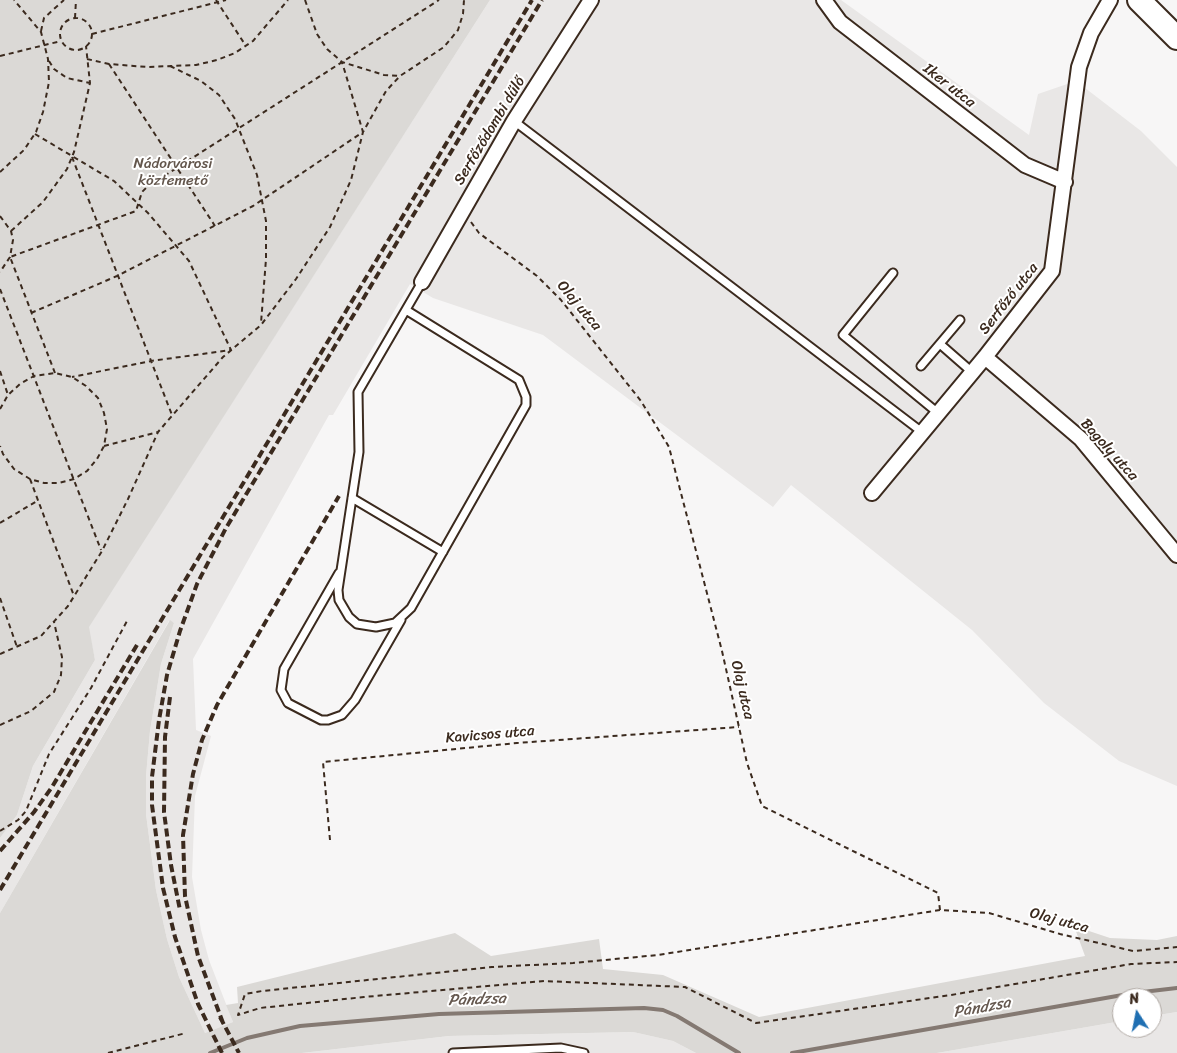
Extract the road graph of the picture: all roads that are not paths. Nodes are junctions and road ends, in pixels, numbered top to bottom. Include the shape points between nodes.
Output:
1 (591, 0) edge
2 (824, 0) edge
3 (1110, 0) edge
4 (1139, 0) edge
5 (1177, 38) edge
6 (514, 121) junction
7 (1065, 182) junction
8 (893, 273) dead end
9 (422, 282) joint
10 (406, 310) junction
11 (960, 320) dead end
12 (940, 344) junction
13 (985, 356) junction
14 (921, 366) dead end
15 (972, 372) junction
16 (938, 413) junction
17 (922, 432) junction
18 (872, 493) dead end
19 (352, 498) junction
20 (443, 552) junction
21 (1177, 555) edge
22 (341, 568) junction
23 (402, 618) junction
24 (536, 1051) edge
25 (453, 1053) edge
26 (584, 1053) edge

1 - 6 street, Serfőződombi dűlő
2 - 7 street, Iker utca via 840,22 1025,165
3 - 7 street, Serfőző utca via 1092,33 1079,68
4 - 5 main road
6 - 9 street, Serfőződombi dűlő
6 - 17 lane
7 - 13 street, Serfőző utca via 1052,271
8 - 16 lane via 843,335
9 - 10 lane
10 - 19 lane via 358,392 359,452
10 - 20 lane via 519,380 526,398 526,405
11 - 12 lane
12 - 14 lane
12 - 15 lane
13 - 15 street, Serfőző utca
13 - 21 street, Bagoly utca via 1081,440
15 - 16 street, Serfőző utca
16 - 17 street, Serfőző utca
17 - 18 street, Serfőző utca
19 - 20 lane
19 - 22 lane
20 - 23 lane
22 - 23 lane via 339,600 357,624 376,628
22 - 23 lane via 284,669 281,690 288,703 321,720 342,715 355,700
24 - 25 lane
24 - 26 lane via 561,1048

